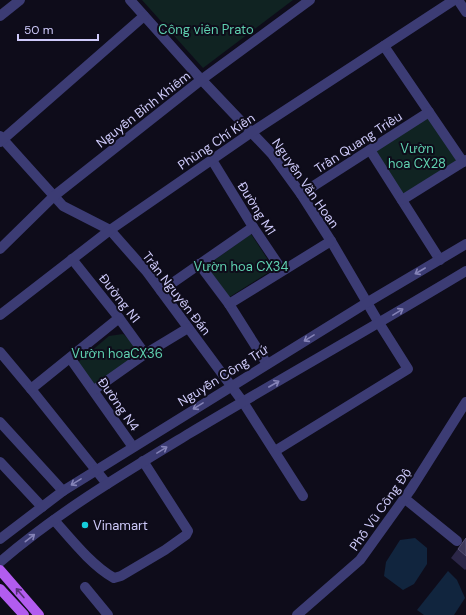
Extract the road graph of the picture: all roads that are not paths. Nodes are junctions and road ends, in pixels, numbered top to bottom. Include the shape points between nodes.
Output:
1 (20, 0) edge
2 (130, 0) edge
3 (310, 0) edge
4 (454, 0) edge
5 (458, 0) edge
6 (466, 12) edge
7 (0, 16) edge
8 (144, 16) junction
9 (384, 46) junction
10 (201, 80) junction
11 (429, 112) junction
12 (252, 132) junction
13 (1, 139) edge
14 (370, 150) junction
15 (212, 160) junction
16 (464, 161) edge
17 (301, 194) junction
18 (54, 196) junction
19 (402, 200) junction
20 (253, 227) junction
21 (110, 230) junction
22 (331, 241) junction
23 (466, 244) edge
24 (0, 249) edge
25 (72, 259) junction
26 (440, 260) junction
27 (200, 264) junction
28 (282, 270) junction
29 (466, 271) edge
30 (161, 291) junction
31 (368, 302) junction
32 (229, 304) junction
33 (0, 315) edge
34 (119, 318) junction
35 (379, 323) junction
36 (188, 328) junction
37 (145, 354) junction
38 (2, 356) edge
39 (70, 358) junction
40 (267, 364) junction
41 (231, 385) junction
42 (32, 389) junction
43 (94, 390) junction
44 (243, 402) junction
45 (466, 402) edge
46 (0, 422) edge
47 (133, 447) junction
48 (275, 452) junction
49 (144, 461) junction
50 (0, 462) edge
51 (96, 470) junction
52 (107, 484) junction
53 (62, 491) junction
54 (303, 496) dead end
55 (404, 498) junction
56 (42, 507) junction
57 (54, 520) junction
58 (0, 538) edge
59 (457, 541) dead end
60 (0, 562) edge
61 (0, 570) edge
62 (85, 587) dead end
63 (0, 589) edge
64 (24, 615) edge
65 (39, 615) edge
66 (108, 615) edge
67 (297, 615) edge

1 - 7 street
2 - 8 street, Nguyễn Văn Hoan
3 - 10 street, Nguyễn Bỉnh Khiêm
4 - 9 street, Phùng Chí Kiên
5 - 6 street
8 - 10 street, Nguyễn Văn Hoan
8 - 13 street
9 - 11 street
9 - 12 street, Phùng Chí Kiên
10 - 12 street, Nguyễn Văn Hoan
10 - 18 street, Nguyễn Bỉnh Khiêm
11 - 14 street, Trần Quang Triều
11 - 16 street
12 - 15 street, Phùng Chí Kiên
12 - 17 street, Nguyễn Văn Hoan via 272,154
13 - 18 street, Trần Nguyên Đán
14 - 17 street, Trần Quang Triều
14 - 19 street
15 - 20 street, Đường M1
15 - 21 street, Phùng Chí Kiên
16 - 19 street
17 - 22 street, Nguyễn Văn Hoan
18 - 21 street, Trần Nguyên Đán via 63,206
18 - 24 street, Nguyễn Bỉnh Khiêm
19 - 26 street
20 - 27 street
20 - 28 street, Đường M1
21 - 25 street, Phùng Chí Kiên
21 - 30 street, Trần Nguyên Đán
22 - 28 street
22 - 31 street, Nguyễn Văn Hoan
23 - 26 street, Nguyễn Công Trứ
25 - 33 street, Phùng Chí Kiên
25 - 34 street, Đường N1
26 -> 31 street, Nguyễn Công Trứ
27 - 30 street
27 - 32 street
28 - 32 street
35 -> 29 street
30 - 36 street, Trần Nguyên Đán
31 - 35 street, Nguyễn Văn Hoan
31 -> 40 street, Nguyễn Công Trứ
32 - 40 street
34 - 37 street, Đường N1
34 - 39 street
44 -> 35 street
35 - 48 street, Nguyễn Văn Hoan via 408,369
36 - 37 street
36 - 41 street, Trần Nguyên Đán
37 - 43 street
38 - 42 street
39 - 42 street
39 - 43 street, Đường N4
40 - 41 street, Nguyễn Công Trứ
41 - 44 street, Trần Nguyên Đán
41 -> 47 street, Nguyễn Công Trứ
42 - 51 street
43 - 47 street, Đường N4
44 - 48 street, Trần Nguyên Đán
49 -> 44 street
45 - 55 street, Phố Vũ Công Độ
46 - 53 street
47 - 51 street, Nguyễn Công Trứ
48 - 54 street, Trần Nguyên Đán
49 - 52 street
49 - 57 street via 188,531 165,550 114,578 106,574
50 - 56 street
51 - 52 street
51 -> 53 street, Nguyễn Công Trứ
52 - 57 street
53 - 56 street, Nguyễn Công Trứ
55 - 59 street
55 - 67 street, Phố Vũ Công Độ via 360,560
56 - 58 street, Nguyễn Công Trứ
60 -> 57 street
65 -> 61 main road
62 - 66 street
63 - 64 main road

